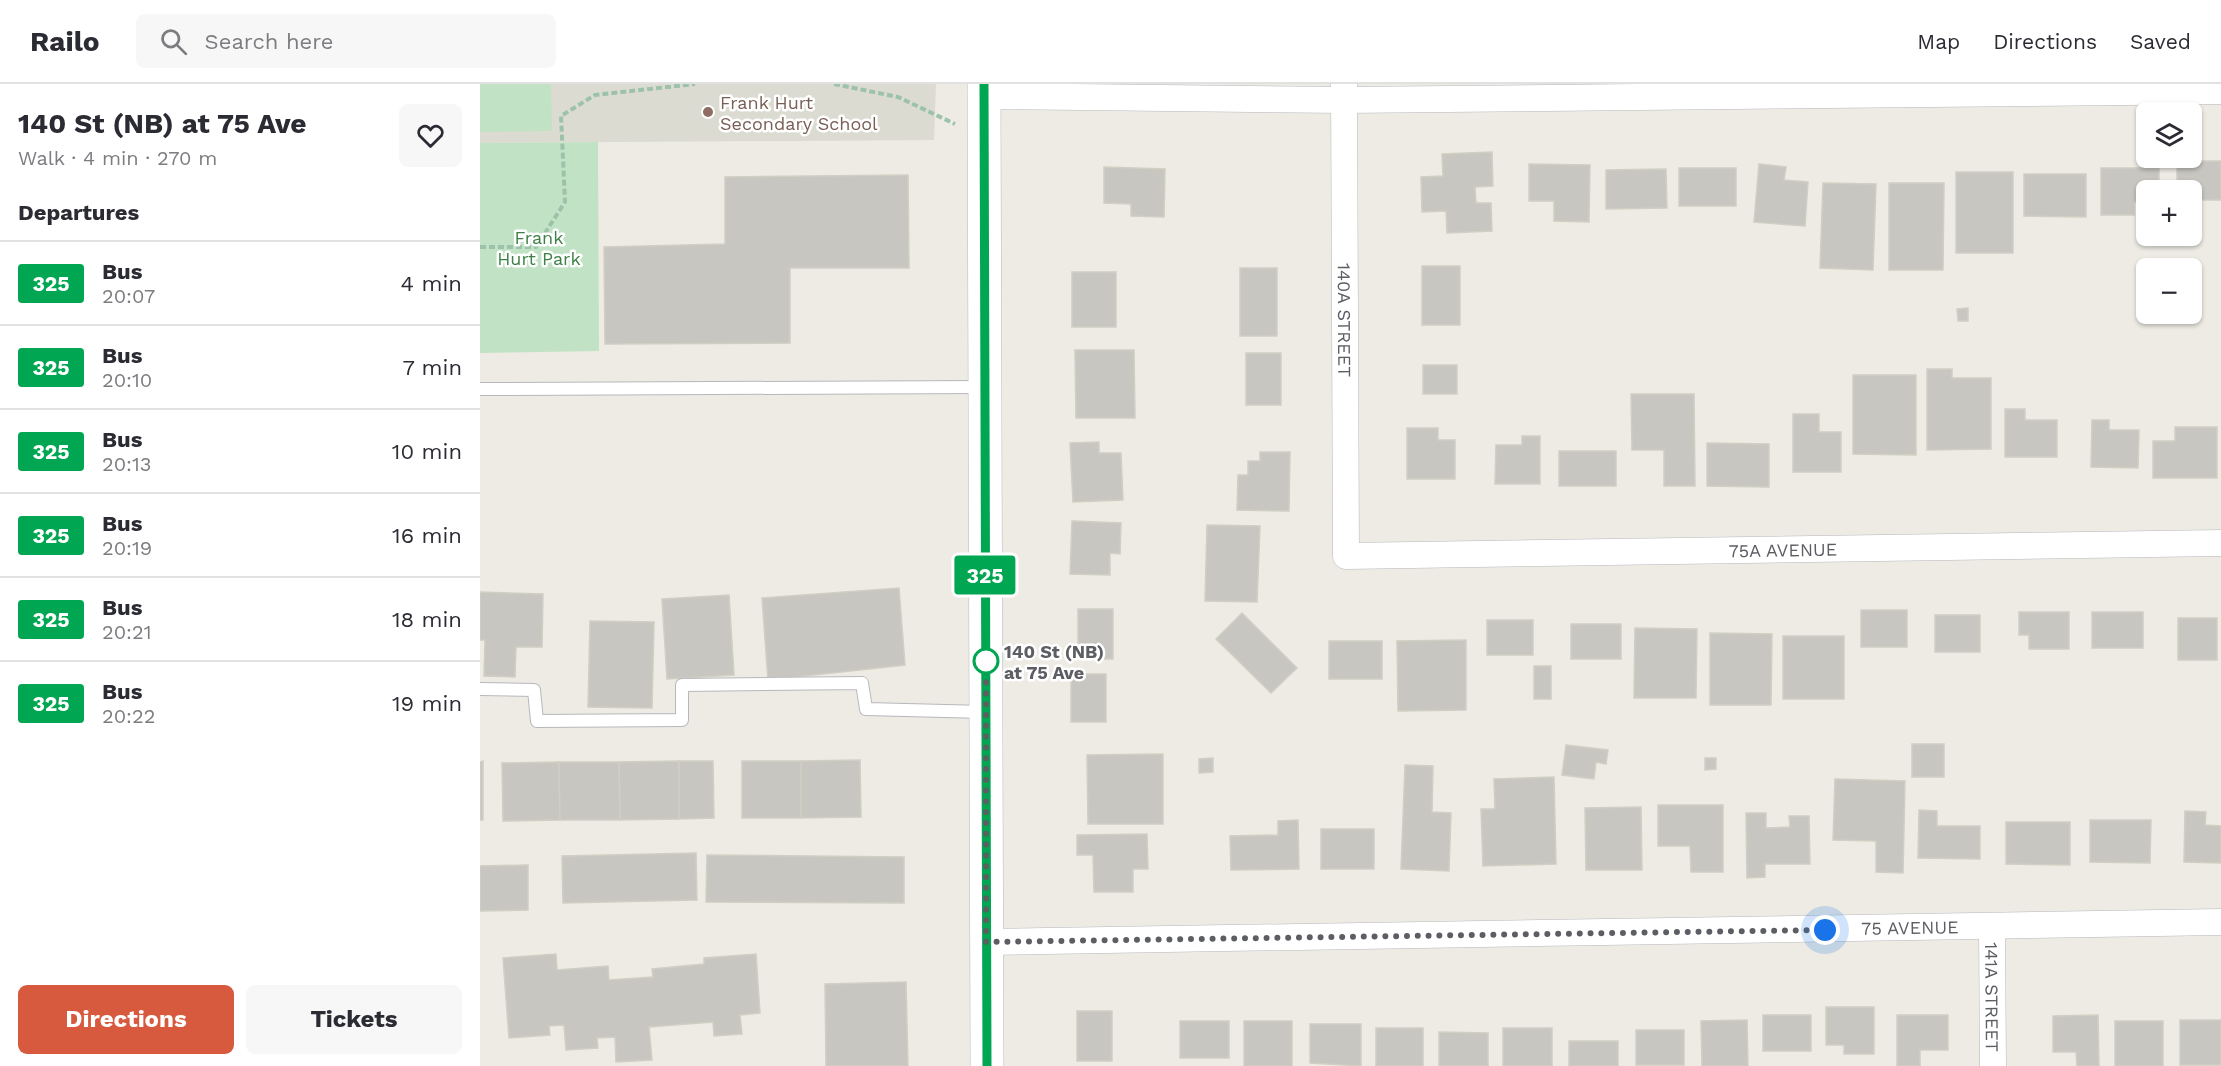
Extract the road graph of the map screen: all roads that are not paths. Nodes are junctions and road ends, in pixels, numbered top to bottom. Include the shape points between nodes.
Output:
1 (984, 90) edge
2 (2221, 91) edge
3 (1344, 92) edge
4 (985, 387) junction
5 (480, 389) edge
6 (2221, 543) edge
7 (1346, 556) joint
8 (480, 689) edge
9 (986, 712) junction
10 (2221, 922) edge
11 (1992, 927) junction
12 (986, 942) junction
13 (987, 1066) edge
14 (1993, 1066) edge

1 - 3 street
1 - 4 main road
2 - 3 street
3 - 7 street, 140A STREET
4 - 5 lane
4 - 9 main road
6 - 7 street, 75A AVENUE
8 - 9 lane via 534,690 537,721 682,720 682,685 862,682 866,709
9 - 12 main road
10 - 11 street, 75 AVENUE
11 - 12 street, 75 AVENUE
11 - 14 street, 141A STREET
12 - 13 main road

